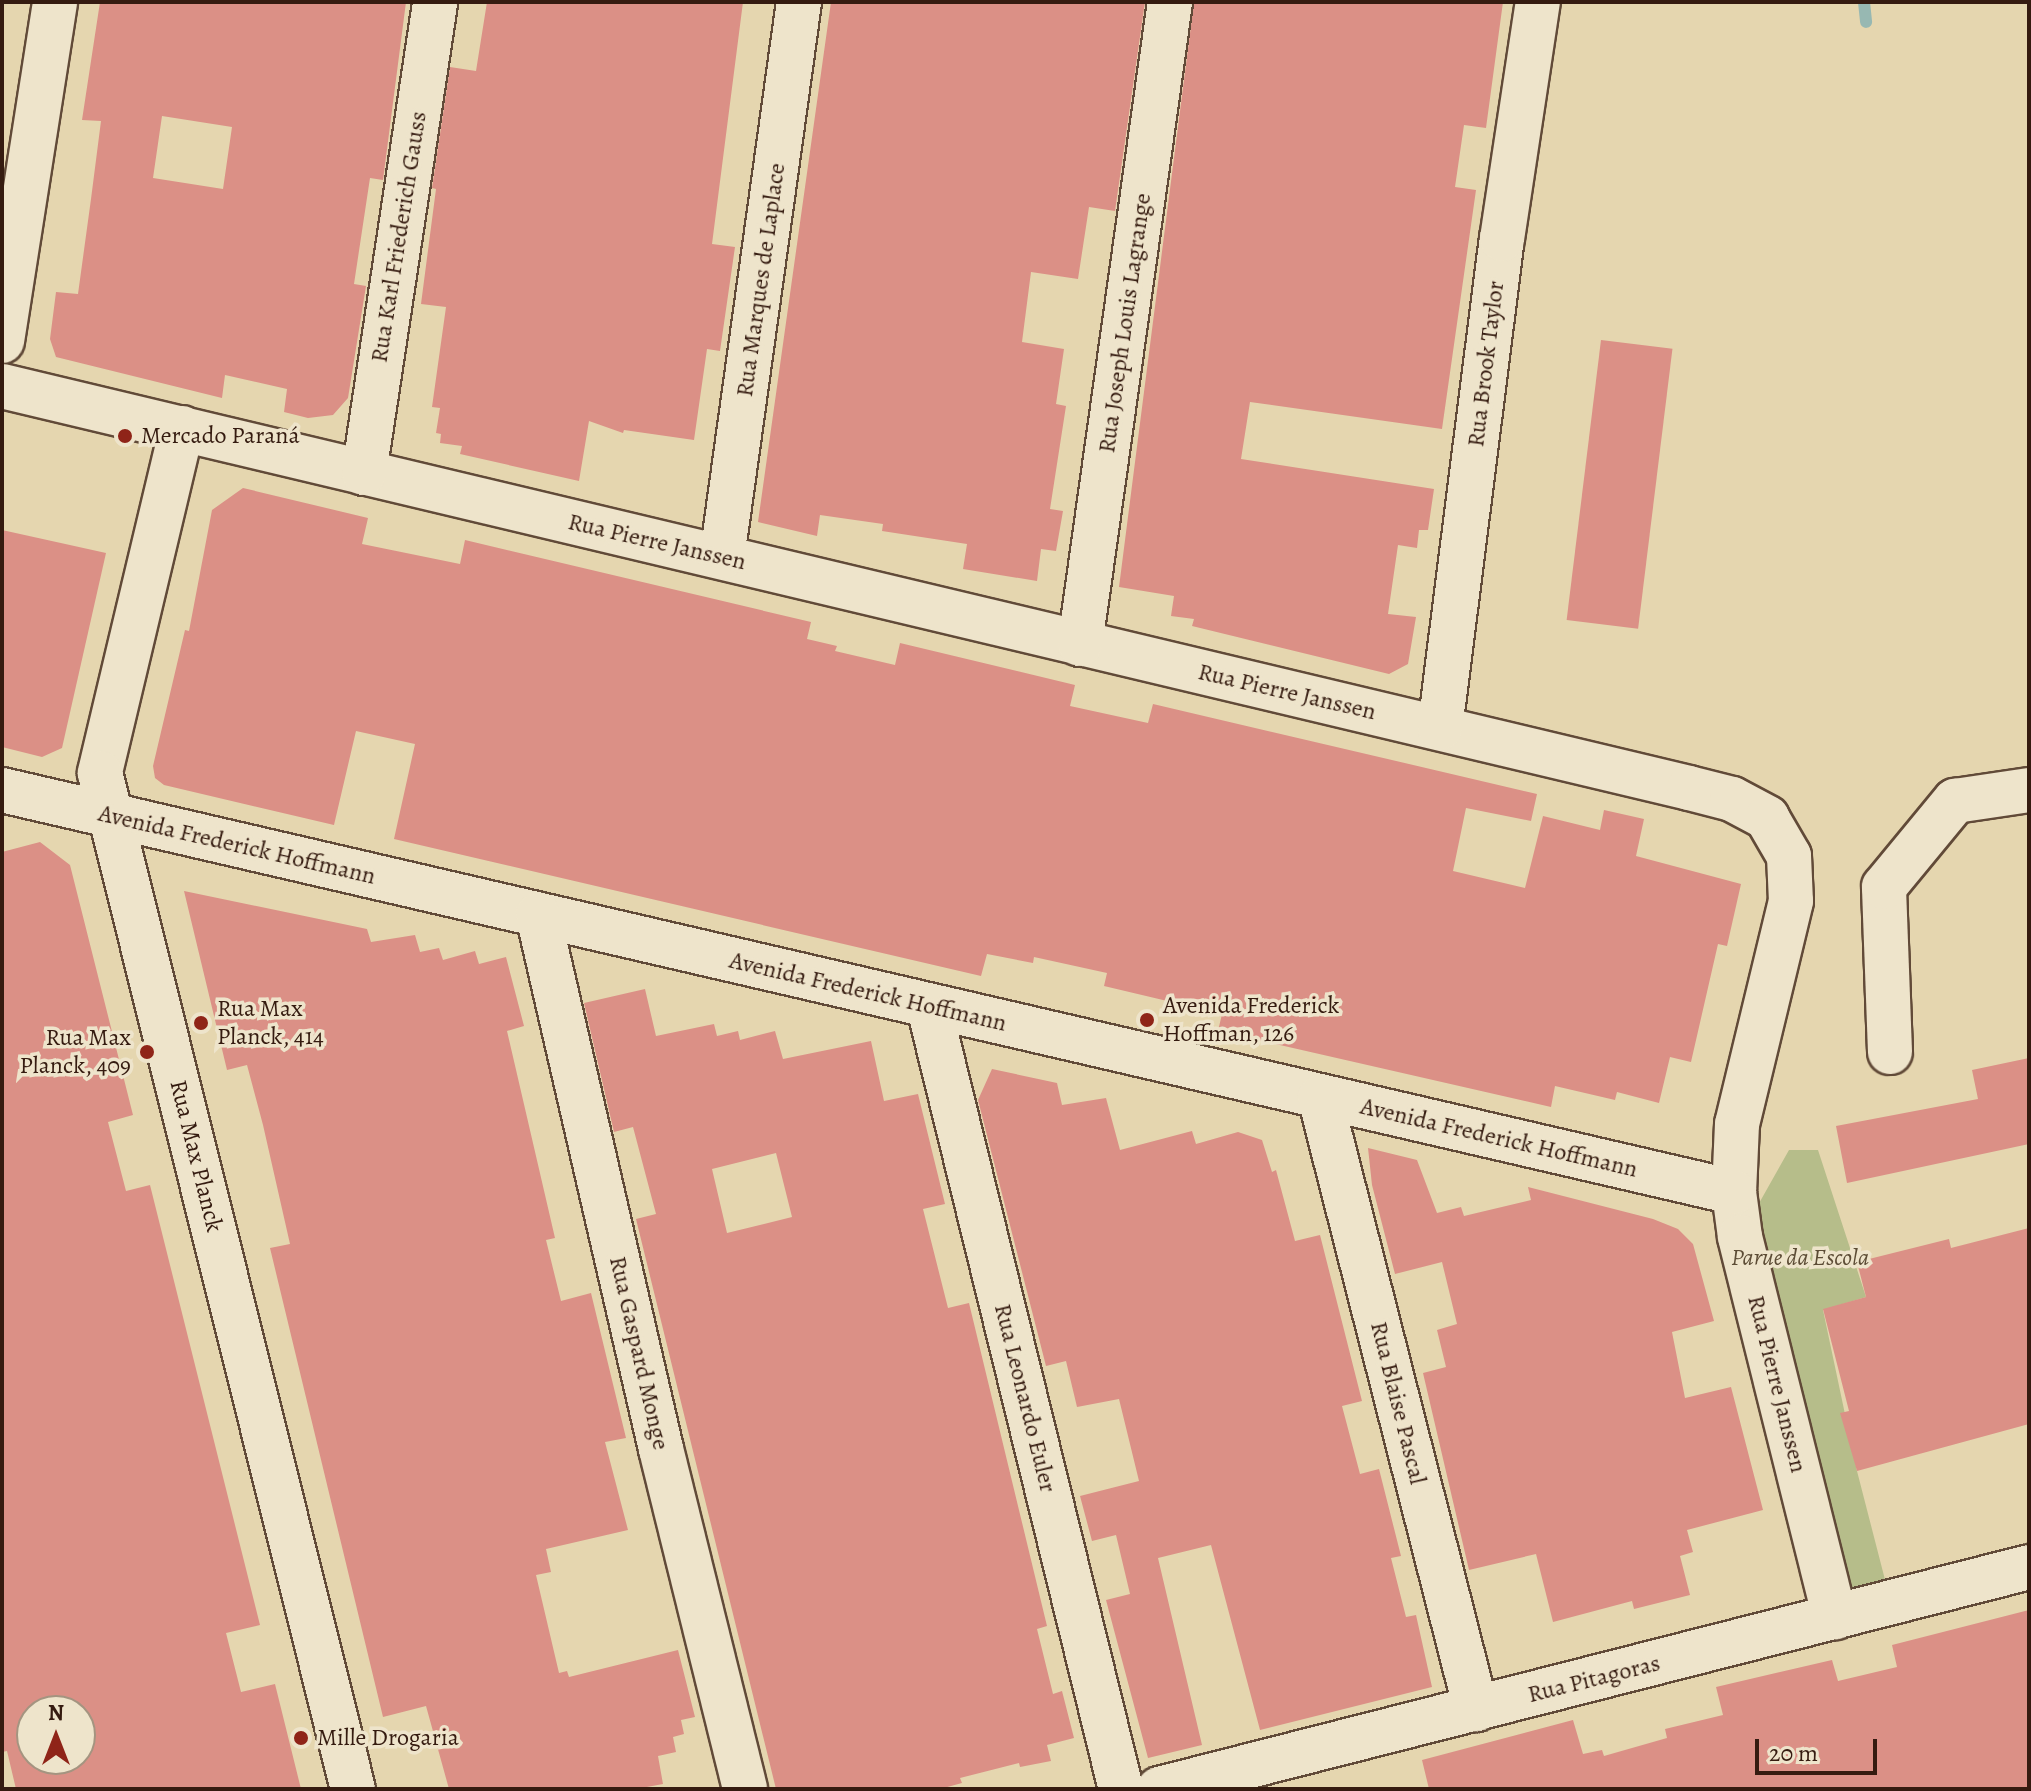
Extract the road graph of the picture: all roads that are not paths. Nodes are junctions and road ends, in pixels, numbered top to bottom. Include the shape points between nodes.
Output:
1 (55, 2) edge
2 (435, 2) edge
3 (799, 2) edge
4 (1170, 2) edge
5 (1538, 2) edge
6 (2, 341) edge
7 (2, 386) edge
8 (182, 428) junction
9 (364, 473) junction
10 (722, 557) junction
11 (1080, 644) junction
12 (1440, 728) junction
13 (2, 790) edge
14 (2029, 790) edge
15 (112, 816) junction
16 (538, 915) junction
17 (929, 1007) junction
18 (1890, 1052) dead end
19 (1320, 1097) junction
20 (1734, 1192) junction
21 (2029, 1567) edge
22 (1835, 1617) junction
23 (1476, 1709) junction
24 (353, 1789) edge
25 (745, 1789) edge
26 (1121, 1789) edge
27 (1159, 1789) edge

1 - 6 street
2 - 9 street, Rua Karl Friederich Gauss
3 - 10 street, Rua Marques de Laplace
4 - 11 street, Rua Joseph Louis Lagrange
5 - 12 street, Rua Brook Taylor
7 - 8 street, Rua Pierre Janssen
8 - 9 street, Rua Pierre Janssen
8 - 15 street, Rua Max Planck via 100,773
9 - 10 street, Rua Pierre Janssen
10 - 11 street, Rua Pierre Janssen
11 - 12 street, Rua Pierre Janssen
12 - 20 street, Rua Pierre Janssen via 1732,799 1767,818 1789,856 1791,901 1737,1124
13 - 15 street, Avenida Frederick Hoffmann
14 - 18 street via 1955,801 1884,887
15 - 16 street, Avenida Frederick Hoffmann
15 - 24 street, Rua Max Planck
16 - 17 street, Avenida Frederick Hoffmann
16 - 25 street, Rua Gaspard Monge
17 - 19 street, Avenida Frederick Hoffmann
17 - 26 street, Rua Leonardo Euler
19 - 20 street, Avenida Frederick Hoffmann
19 - 23 street, Rua Blaise Pascal
20 - 22 street, Rua Pierre Janssen via 1740,1237
21 - 22 street, Rua Pitagoras
22 - 23 street, Rua Pitagoras
23 - 27 street, Rua Pitagoras

